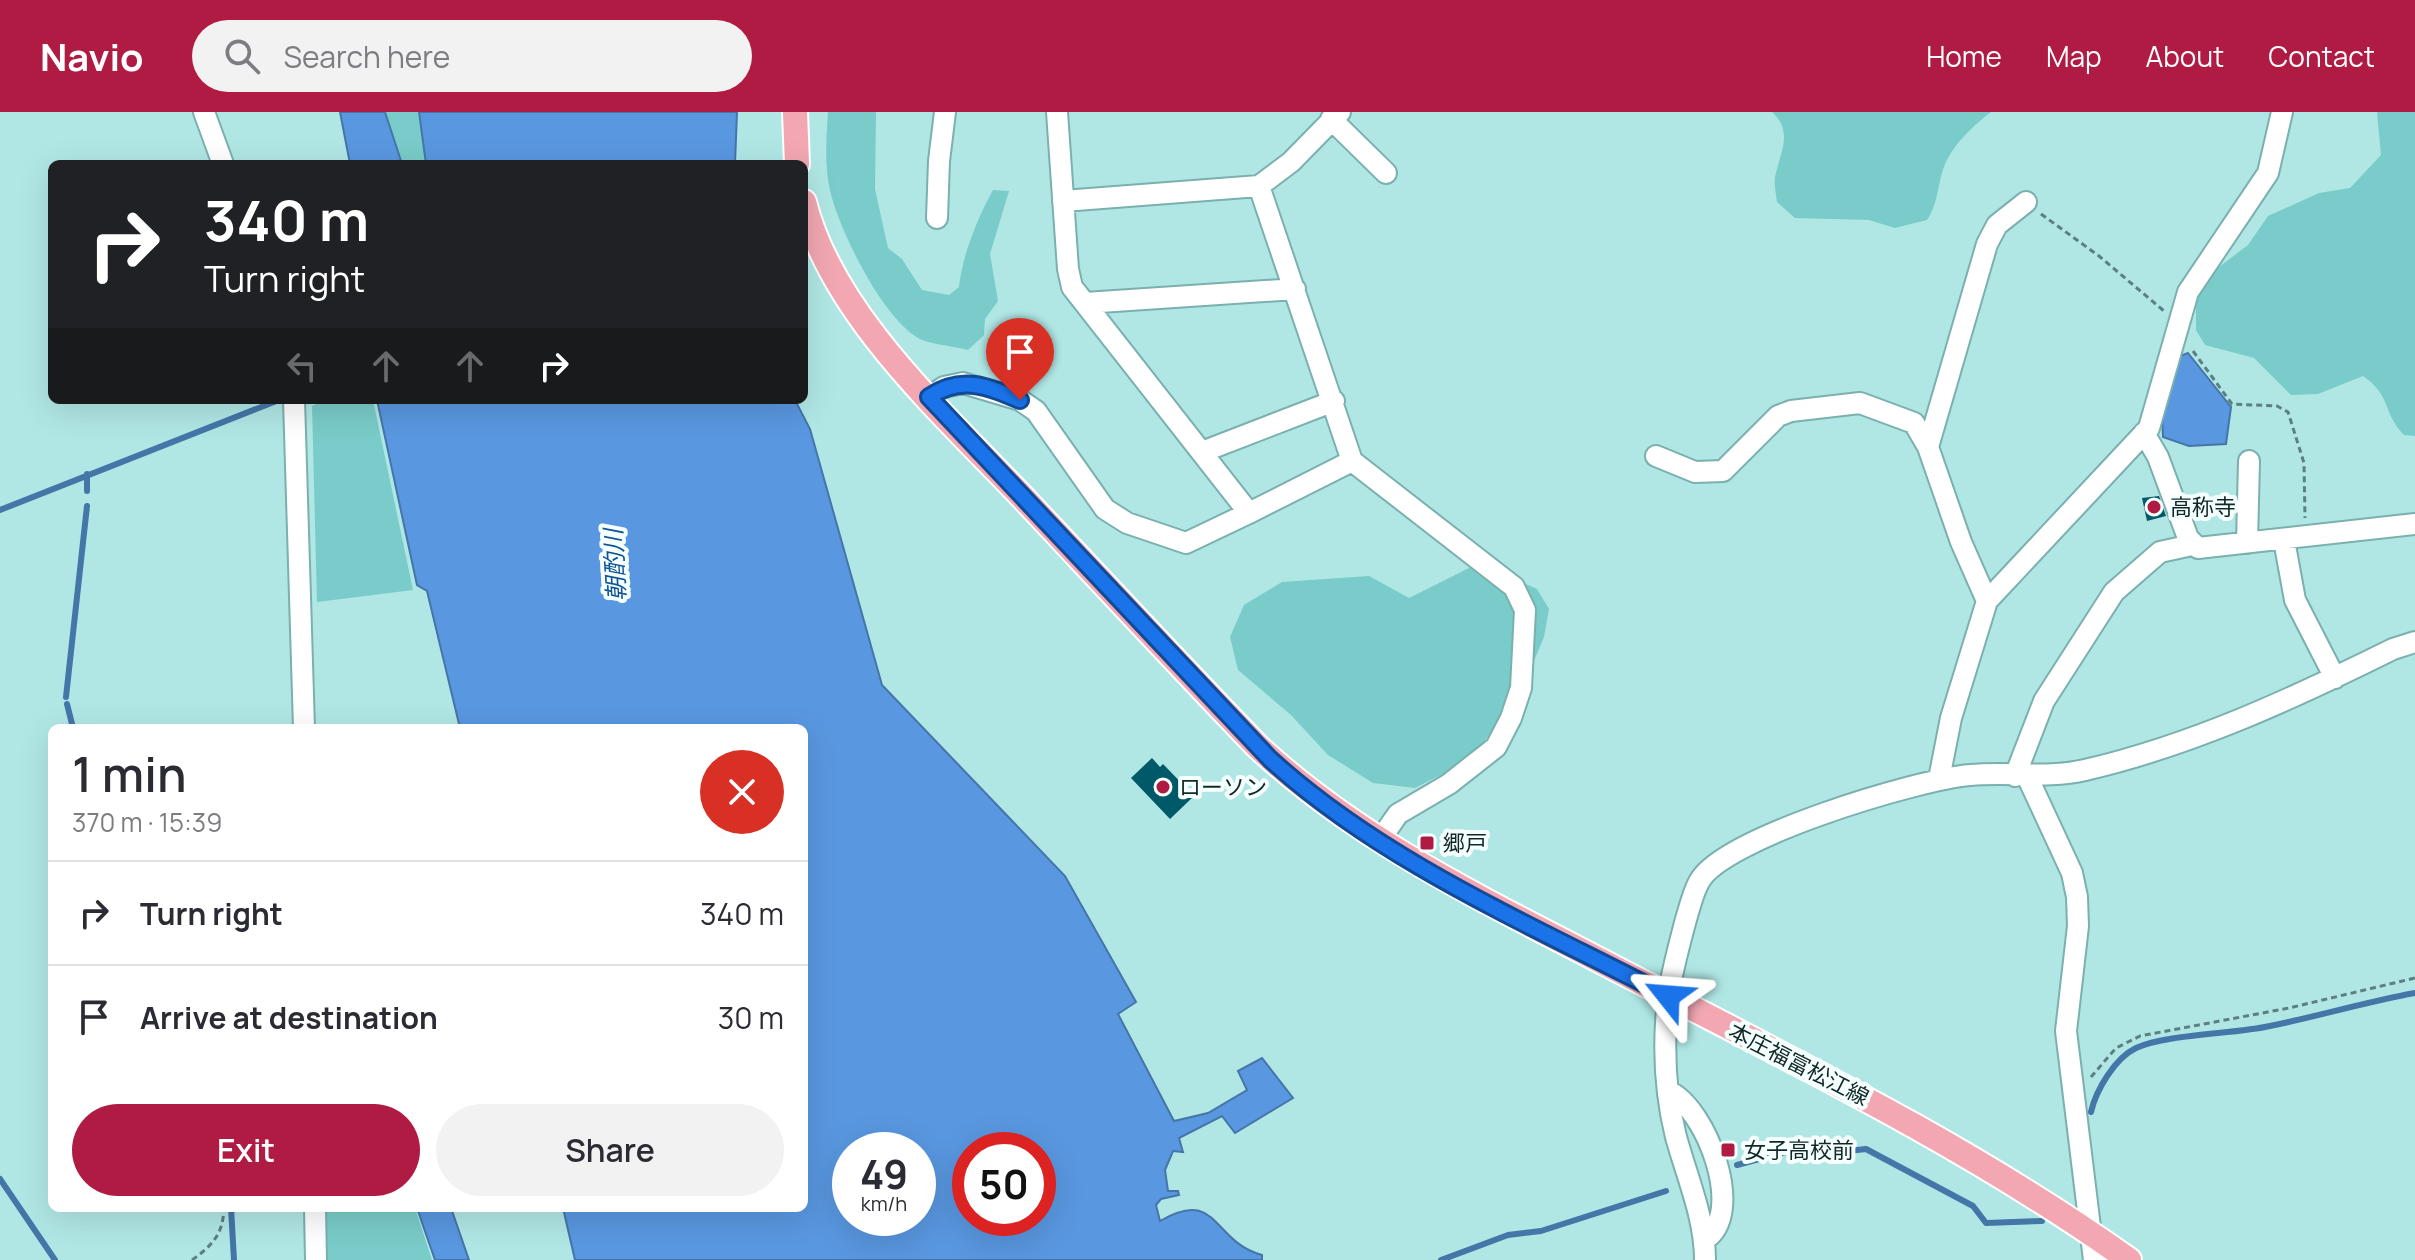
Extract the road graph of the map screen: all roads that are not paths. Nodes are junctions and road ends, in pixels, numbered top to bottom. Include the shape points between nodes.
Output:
1 (204, 112) edge
2 (795, 112) edge
3 (945, 112) edge
4 (1057, 112) edge
5 (2282, 112) edge
6 (1336, 116) edge
7 (222, 160) edge
8 (797, 160) edge
9 (1386, 173) dead end
10 (1259, 186) junction
11 (1063, 201) junction
12 (2026, 202) road end
13 (808, 215) edge
14 (937, 218) dead end
15 (1295, 289) junction
16 (1085, 303) junction
17 (929, 397) junction
18 (1334, 401) junction
19 (294, 404) edge
20 (2144, 433) junction
21 (1928, 447) junction
22 (1202, 452) junction
23 (1656, 456) dead end
24 (1352, 461) junction
25 (2249, 461) dead end
26 (1249, 513) junction
27 (2415, 524) edge
28 (2284, 540) junction
29 (2247, 543) junction
30 (2192, 545) junction
31 (1987, 601) junction
32 (2415, 642) edge
33 (2335, 678) junction
34 (304, 724) edge
35 (2021, 776) junction
36 (1939, 779) junction
37 (1379, 841) junction
38 (1668, 996) junction
39 (1668, 1091) junction
40 (315, 1212) edge
41 (2089, 1231) junction
42 (1707, 1254) edge
43 (316, 1260) edge
44 (2094, 1260) edge
45 (2129, 1260) edge

1 - 7 street
2 - 8 main road
3 - 14 street
4 - 11 street
5 - 20 street via 2268,173 2188,292
6 - 9 street
6 - 10 street
10 - 11 street
10 - 15 street
11 - 16 street via 1068,269 1072,287
12 - 21 street via 1997,225 1987,244
13 - 17 main road, 本庄福富松江線 via 840,289
15 - 16 street
15 - 18 street
16 - 22 street
17 - 26 street via 963,383 1020,400 1036,411 1105,509 1127,523 1186,543
17 - 37 main road, 本庄福富松江線 via 1257,746 1314,797
18 - 22 street
18 - 24 street
19 - 34 street
20 - 30 street
20 - 31 street
21 - 23 street via 1914,423 1860,403 1778,416 1723,471 1695,472
21 - 31 street
22 - 26 street
24 - 26 street
24 - 37 street via 1514,587 1525,610 1521,688 1496,747 1449,784 1398,814
25 - 29 street
27 - 28 street
28 - 29 street
28 - 33 street via 2295,600
29 - 30 street
30 - 35 street via 2160,552 2114,592 2044,701
31 - 36 street via 1954,705
32 - 33 street
33 - 35 street via 2249,719 2082,771
35 - 36 street
35 - 41 street via 2072,873 2077,897 2066,1031
36 - 38 street via 1812,817 1720,860 1699,881
37 - 38 main road, 本庄福富松江線
38 - 39 street
38 - 41 main road, 本庄福富松江線 via 1932,1133
39 - 42 street
39 - 42 street via 1691,1109 1718,1167 1721,1220
40 - 43 street
41 - 44 street
41 - 45 main road, 本庄福富松江線

